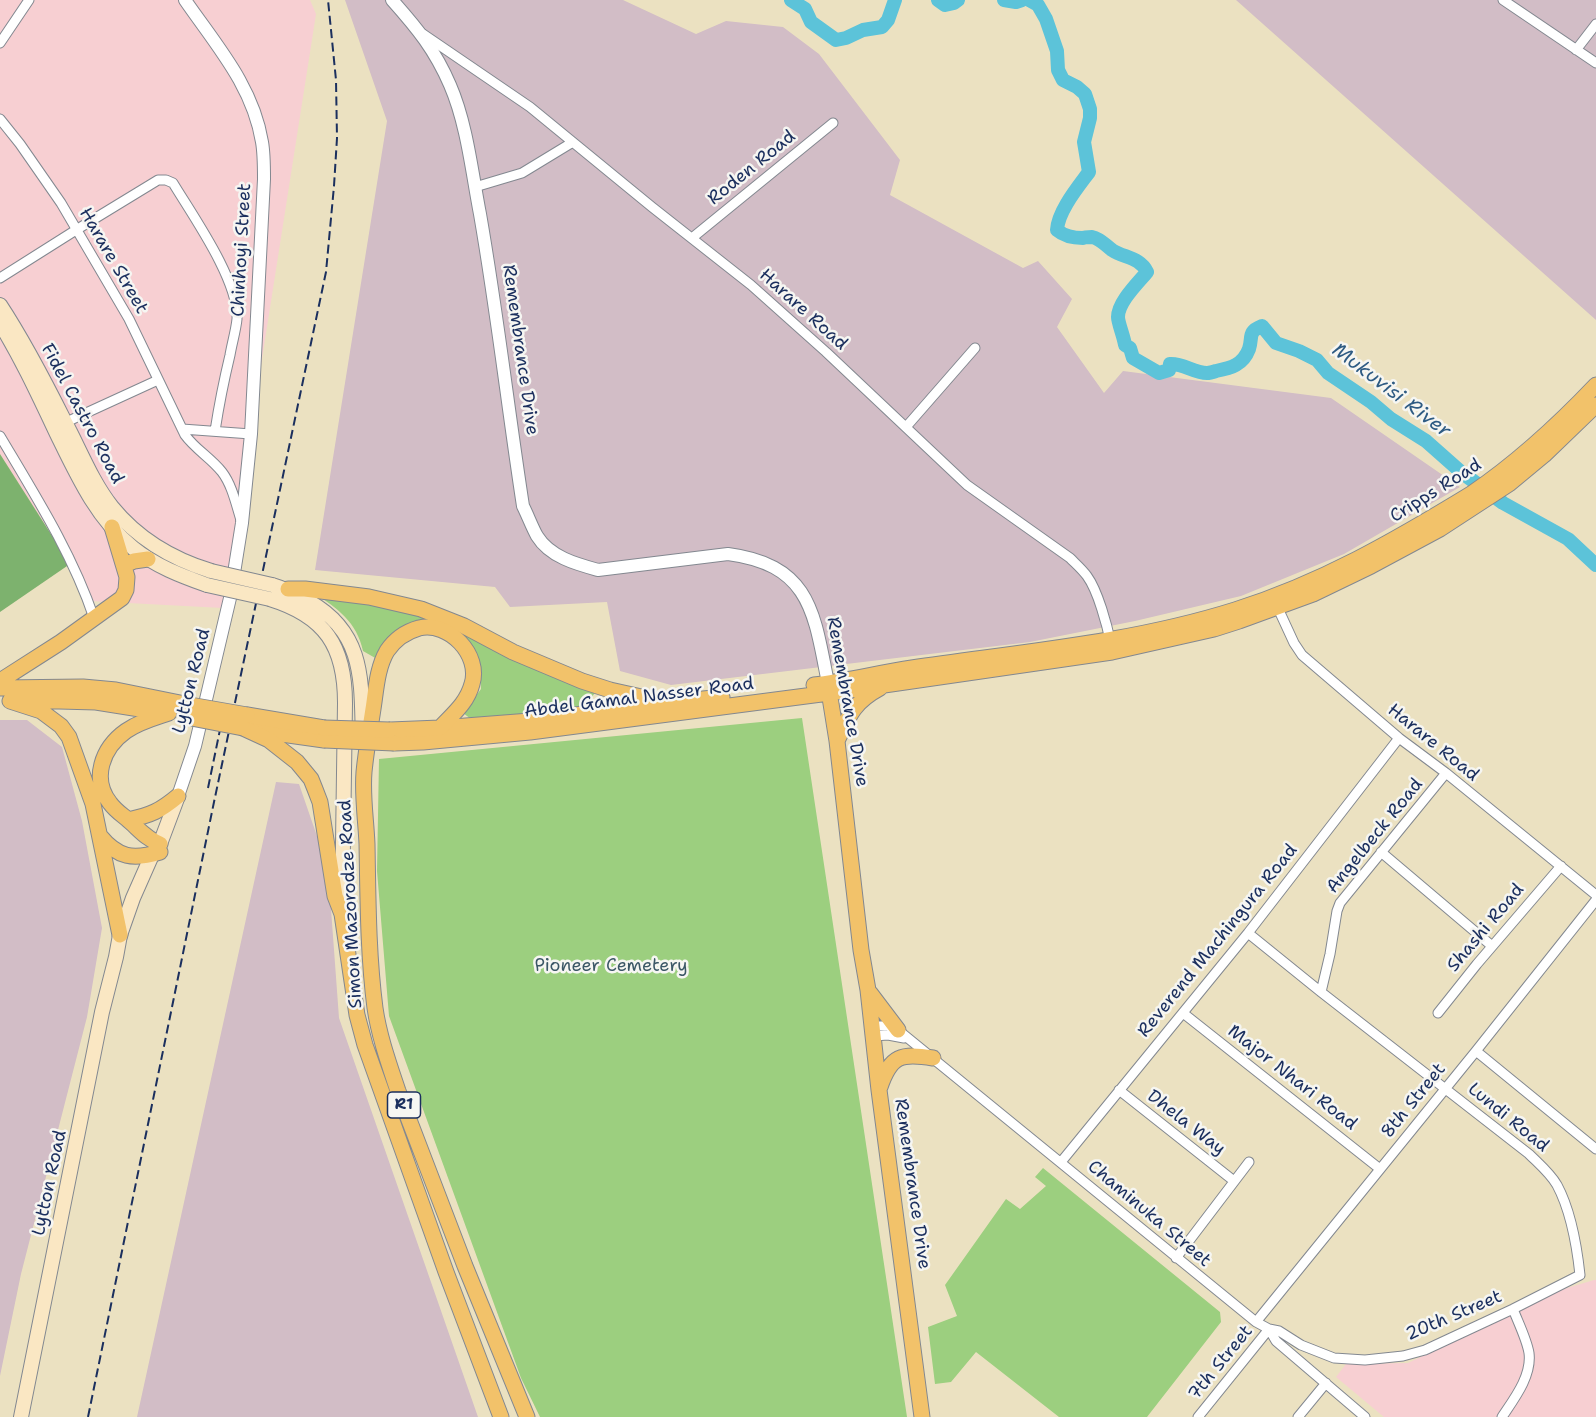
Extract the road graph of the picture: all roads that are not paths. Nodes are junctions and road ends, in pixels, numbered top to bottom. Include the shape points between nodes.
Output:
1 (29, 0) edge
2 (185, 0) edge
3 (392, 0) edge
4 (1503, 0) edge
5 (1596, 24) edge
6 (421, 33) junction
7 (0, 43) edge
8 (1576, 50) junction
9 (1596, 63) edge
10 (0, 119) edge
11 (833, 123) dead end
12 (573, 142) junction
13 (475, 187) junction
14 (76, 230) junction
15 (692, 238) junction
16 (0, 278) edge
17 (0, 305) edge
18 (0, 323) edge
19 (975, 348) dead end
20 (158, 380) junction
21 (1596, 385) edge
22 (1596, 405) edge
23 (60, 425) junction
24 (906, 427) junction
25 (183, 429) junction
26 (215, 431) junction
27 (251, 434) junction
28 (0, 436) edge
29 (1493, 488) junction
30 (242, 523) junction
31 (112, 527) junction
32 (148, 559) junction
33 (124, 565) junction
34 (209, 578) junction
35 (288, 589) junction
36 (271, 592) junction
37 (1275, 602) junction
38 (94, 618) junction
39 (1111, 646) junction
40 (0, 681) edge
41 (885, 685) junction
42 (0, 688) edge
43 (829, 688) junction
44 (5, 701) edge
45 (666, 703) junction
46 (188, 711) junction
47 (169, 713) junction
48 (246, 724) junction
49 (440, 728) junction
50 (392, 736) junction
51 (1399, 738) junction
52 (837, 741) junction
53 (1446, 773) junction
54 (364, 774) junction
55 (178, 796) junction
56 (128, 820) junction
57 (100, 836) junction
58 (157, 850) junction
59 (1381, 852) junction
60 (1560, 866) junction
61 (1596, 895) edge
62 (1596, 900) edge
63 (342, 914) junction
64 (1248, 933) junction
65 (120, 935) junction
66 (1492, 946) junction
67 (116, 957) junction
68 (868, 990) junction
69 (1321, 992) junction
70 (1183, 1012) junction
71 (1438, 1013) dead end
72 (873, 1031) junction
73 (903, 1034) junction
74 (1476, 1051) junction
75 (933, 1058) junction
76 (1445, 1088) junction
77 (879, 1090) junction
78 (1119, 1090) junction
79 (1596, 1149) edge
80 (1061, 1162) junction
81 (1249, 1162) dead end
82 (1380, 1169) junction
83 (1234, 1181) junction
84 (1176, 1258) junction
85 (1580, 1275) joint
86 (1513, 1309) junction
87 (1256, 1322) junction
88 (1269, 1329) junction
89 (1326, 1383) junction
90 (21, 1417) edge
91 (501, 1417) edge
92 (527, 1417) edge
93 (922, 1417) edge
94 (1198, 1417) edge
95 (1298, 1417) edge
96 (1365, 1417) edge
97 (1502, 1417) edge

1 - 7 street
2 - 27 street, Chinhoyi Street via 226,55 249,95 263,143
3 - 6 street, Remembrance Drive
4 - 8 street
5 - 8 street
6 - 12 street, Harare Road via 530,107
6 - 13 street, Remembrance Drive via 451,87
8 - 9 street
10 - 14 street, Harare Street
11 - 15 street, Roden Road
12 - 13 street via 522,173
12 - 15 street, Harare Road
13 - 43 street, Remembrance Drive via 523,506 538,538 558,556 598,570 728,554 770,564 795,584 809,603
14 - 16 street
14 - 20 street, Harare Street via 129,319
14 - 26 street via 158,180 173,183 213,248 236,305 237,319
15 - 24 street, Harare Road via 764,295
17 - 23 main road, Fidel Castro Road / R1 via 34,359
18 - 23 main road, Fidel Castro Road / R1
19 - 24 street
20 - 23 street
20 - 25 street, Harare Street
21 - 29 main road, Cripps Road
22 - 29 main road, Cripps Road via 1544,455
23 - 31 main road, Fidel Castro Road / R1 via 88,495
23 - 34 main road, Fidel Castro Road / R1 via 121,517 169,555
24 - 39 street, Harare Road via 967,485 1081,568 1096,594
25 - 26 street
25 - 30 street, Harare Street via 190,442 224,473
26 - 27 street
27 - 30 street, Chinhoyi Street
28 - 38 street via 52,523
29 - 37 main road, Cripps Road via 1440,529 1371,566 1313,594
30 - 55 street, Lytton Road via 230,598 195,746
31 - 32 main road, Fidel Castro Road / R1
31 - 33 main road
32 - 33 main road
32 - 34 main road, Fidel Castro Road / R1 via 187,578
33 - 38 main road via 128,583 122,598
34 - 36 main road, Fidel Castro Road / R1, bridge
35 - 36 main road, Simon Mazorodze Road / R1
35 - 45 main road via 369,597 421,609 582,681
35 - 54 main road, Simon Mazorodze Road / R1 via 329,615 354,651 361,693
36 - 63 main road, Simon Mazorodze Road / R1 via 319,625 337,649 343,672
37 - 39 main road, Abdel Gamal Nasser Road via 1239,621 1205,631
37 - 51 street, Harare Road via 1302,655
38 - 40 main road
39 - 41 main road, Abdel Gamal Nasser Road
39 - 43 main road, Abdel Gamal Nasser Road via 912,668
41 - 43 main road, Abdel Gamal Nasser Road
41 - 52 main road via 864,697
42 - 46 main road, Abdel Gamal Nasser Road via 116,690
43 - 45 main road, Abdel Gamal Nasser Road
43 - 50 main road, Abdel Gamal Nasser Road via 530,732 423,742
43 - 52 main road, Remembrance Drive
44 - 47 main road, Abdel Gamal Nasser Road via 96,702
44 - 57 main road via 41,711 69,736
45 - 49 main road, Abdel Gamal Nasser Road
46 - 47 main road, Abdel Gamal Nasser Road
46 - 48 main road, Abdel Gamal Nasser Road, bridge
47 - 56 main road via 126,731 103,760 100,777 104,794
48 - 50 main road, Abdel Gamal Nasser Road, bridge via 324,734
48 - 63 main road via 297,762 310,779 320,802 335,896
49 - 50 main road, Abdel Gamal Nasser Road
49 - 54 main road via 463,704 473,681 472,669 469,655 452,635 445,630 422,627 396,639 382,662
51 - 53 street, Harare Road
51 - 64 street, Reverend Machingura Road
52 - 68 main road, Remembrance Drive
53 - 59 street, Angelbeck Road
53 - 60 street, Harare Road
54 - 92 main road, Simon Mazorodze Road / R1 via 371,961 382,1037 398,1091
55 - 56 main road via 154,813
55 - 58 main road, Lytton Road
56 - 58 main road
57 - 58 main road via 123,855 137,857
57 - 65 main road
58 - 65 main road, Lytton Road
58 - 67 main road, Lytton Road via 158,863
59 - 66 street
59 - 69 street, Angelbeck Road via 1340,903
60 - 61 street, Harare Road
60 - 66 street, Shashi Road
62 - 74 street, 8th Street
63 - 91 main road, Simon Mazorodze Road / R1 via 365,1045
64 - 69 street, Lundi Road
64 - 70 street, Reverend Machingura Road
65 - 67 main road, Lytton Road
66 - 71 street, Shashi Road
67 - 90 main road, Lytton Road
68 - 72 main road, Remembrance Drive
68 - 73 main road
69 - 76 street, Lundi Road
70 - 78 street, Reverend Machingura Road
70 - 82 street, Major Nhari Road
72 - 73 street
72 - 73 street via 888,1026
72 - 77 main road, Remembrance Drive
73 - 75 street, Chaminuka Street
74 - 76 street, 8th Street
74 - 79 street
75 - 77 main road via 913,1054 898,1059 886,1072
75 - 80 street, Chaminuka Street
76 - 82 street, 8th Street
76 - 85 street, Lundi Road via 1529,1154 1557,1184 1578,1254
77 - 93 main road, Remembrance Drive
78 - 80 street, Reverend Machingura Road
78 - 83 street, Dhela Way
80 - 84 street, Chaminuka Street
81 - 83 street, Dhela Way
82 - 87 street, 8th Street
83 - 84 street, Dhela Way
84 - 87 street, Chaminuka Street
85 - 86 street, 20th Street
86 - 88 street, 20th Street via 1425,1350 1365,1360 1334,1358
86 - 97 street via 1529,1360 1522,1385
87 - 88 street, Chaminuka Street
88 - 89 street, Chaminuka Street via 1276,1341
88 - 94 street, 7th Street
89 - 95 street
89 - 96 street, Chaminuka Street

